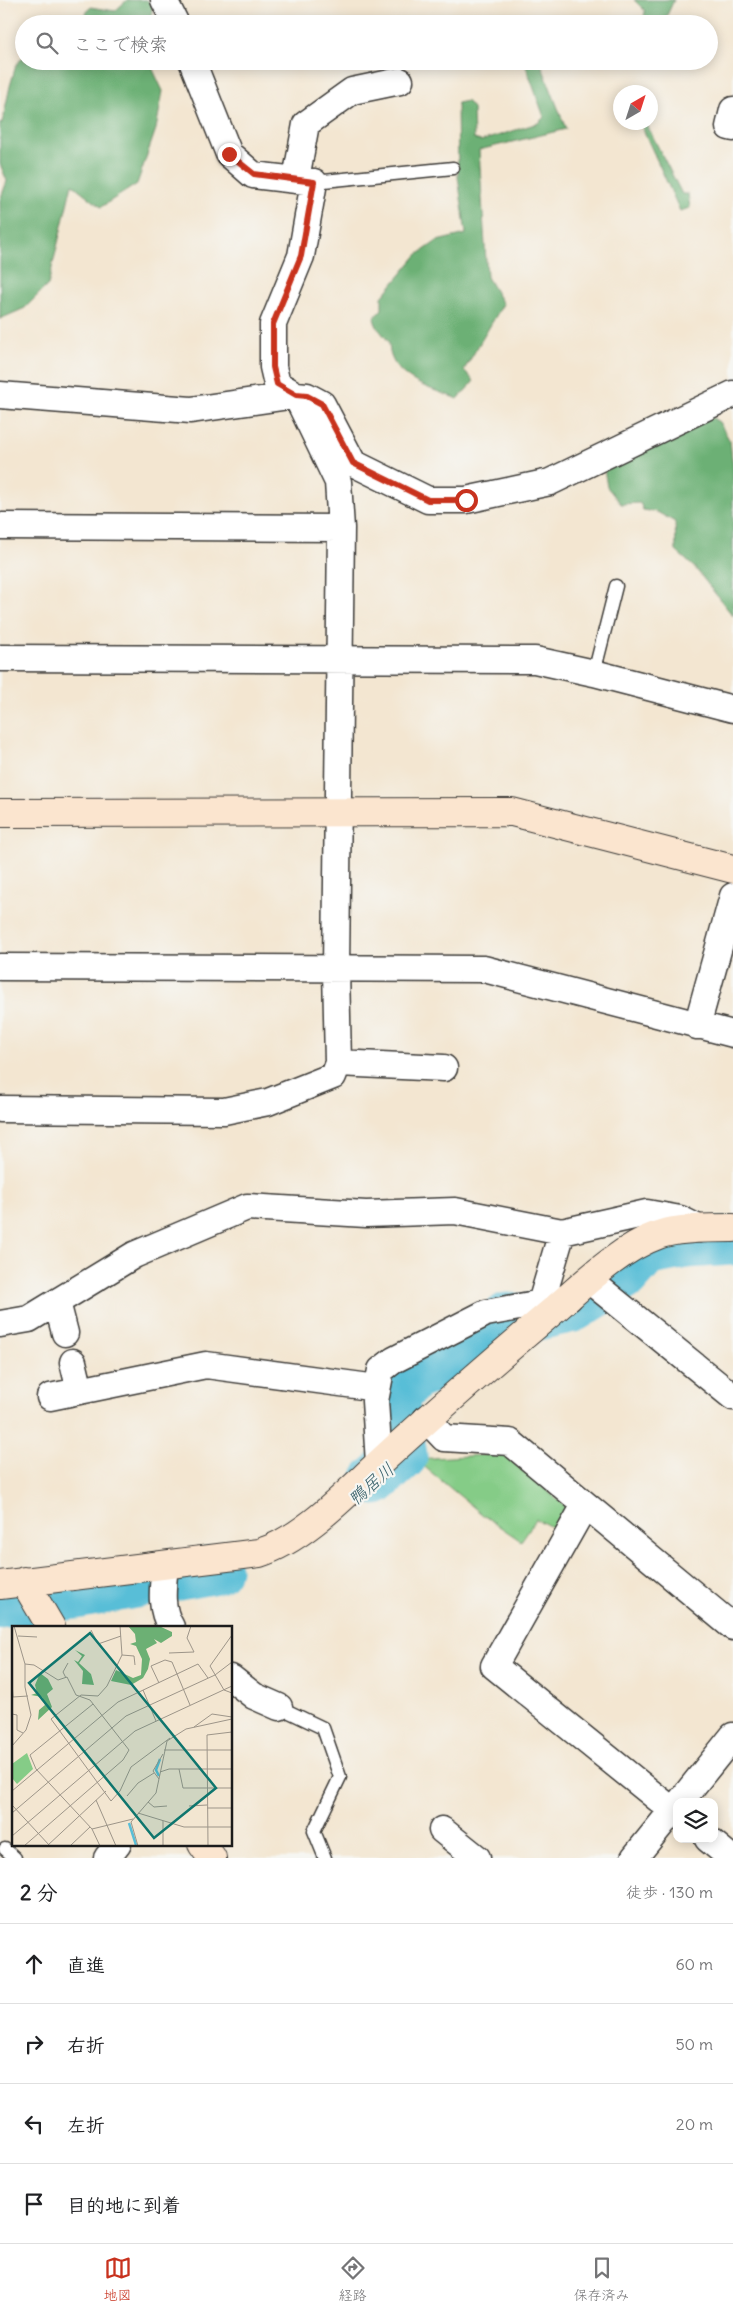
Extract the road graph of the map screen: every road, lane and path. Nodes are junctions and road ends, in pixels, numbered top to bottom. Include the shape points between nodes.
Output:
1 (164, 0) edge
2 (172, 15) edge
3 (196, 70) edge
4 (400, 81) dead end
5 (733, 110) edge
6 (733, 128) edge
7 (452, 168) dead end
8 (305, 181) junction
9 (0, 394) edge
10 (733, 394) edge
11 (296, 395) junction
12 (0, 526) edge
13 (341, 528) junction
14 (616, 586) dead end
15 (0, 658) edge
16 (338, 659) junction
17 (594, 673) junction
18 (733, 710) edge
19 (0, 813) edge
20 (339, 814) junction
21 (733, 868) edge
22 (733, 896) edge
23 (0, 967) edge
24 (336, 969) junction
25 (697, 1026) junction
26 (733, 1034) edge
27 (338, 1063) junction
28 (444, 1068) dead end
29 (0, 1109) edge
30 (733, 1228) edge
31 (700, 1229) junction
32 (562, 1232) junction
33 (589, 1280) junction
34 (569, 1298) junction
35 (57, 1302) junction
36 (541, 1303) junction
37 (0, 1324) edge
38 (65, 1333) dead end
39 (73, 1362) dead end
40 (378, 1388) junction
41 (80, 1391) junction
42 (50, 1397) dead end
43 (733, 1397) edge
44 (426, 1419) junction
45 (379, 1463) junction
46 (586, 1505) junction
47 (165, 1565) junction
48 (12, 1583) edge
49 (50, 1626) edge
50 (170, 1626) edge
51 (733, 1627) edge
52 (232, 1679) edge
53 (279, 1707) joint
54 (733, 1736) edge
55 (684, 1798) edge
56 (673, 1806) edge
57 (673, 1812) edge
58 (442, 1830) dead end
59 (713, 1843) edge
60 (116, 1846) edge
61 (203, 1846) edge
62 (4, 1850) dead end
63 (15, 1858) edge
64 (107, 1858) edge
65 (212, 1858) edge
66 (325, 1858) edge
67 (477, 1858) edge
68 (634, 1858) edge
69 (731, 1858) edge

1 - 2 street
3 - 8 street via 229,154 254,174
4 - 8 street via 352,91 306,124
5 - 6 street via 729,127
7 - 8 lane
8 - 11 street via 301,256 273,324 273,367 277,384
9 - 11 street via 191,410
10 - 11 street via 550,482 466,500 428,500 353,463 322,404 307,396
11 - 13 street via 338,482
12 - 13 street
13 - 16 street
14 - 17 lane
15 - 16 street
16 - 17 street via 535,660
16 - 20 street
17 - 18 street
19 - 20 street
20 - 21 street via 512,812
20 - 24 street
22 - 25 street
23 - 24 street
24 - 25 street via 484,969
24 - 27 street
25 - 26 street
27 - 28 street
27 - 29 street via 333,1076 268,1102 224,1111
30 - 31 street
31 - 32 street via 680,1220 647,1214
31 - 33 street via 659,1234 633,1247
32 - 35 street via 455,1211 366,1214 247,1207 134,1255
32 - 36 street
33 - 34 street
33 - 43 street
34 - 36 street
34 - 44 street
35 - 37 street via 29,1319
35 - 38 street
36 - 40 street via 486,1313 394,1360 381,1370
39 - 41 street
40 - 41 street via 206,1365
40 - 45 street via 375,1401
41 - 42 street
44 - 45 street
44 - 46 street via 444,1438 510,1442
45 - 47 street via 337,1502 275,1548
46 - 51 street
46 - 56 street via 494,1666
47 - 48 street
47 - 50 street via 162,1603
48 - 49 street
52 - 53 street via 254,1696
53 - 66 lane via 323,1728 340,1777 314,1831
54 - 55 street
57 - 68 street
58 - 67 street
59 - 69 street
60 - 64 street
61 - 65 street
62 - 63 lane

